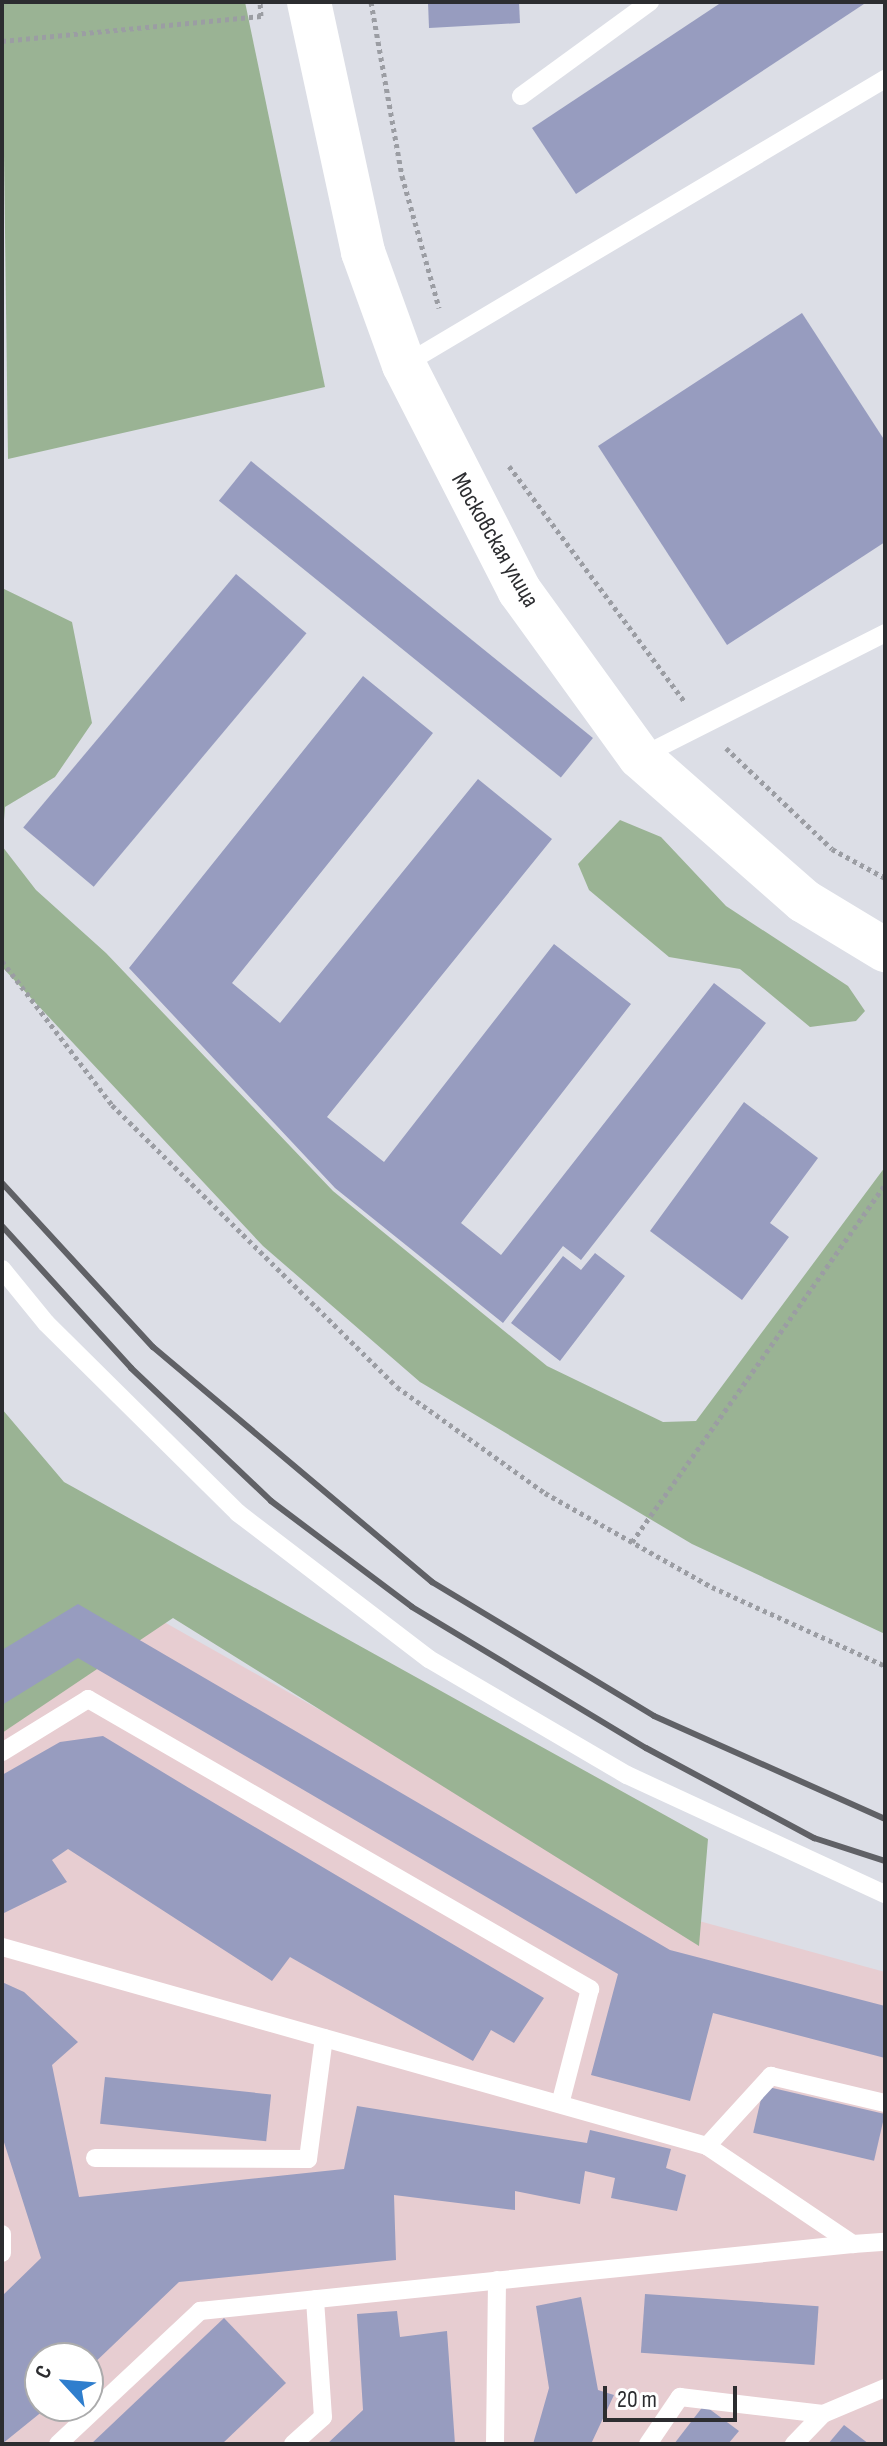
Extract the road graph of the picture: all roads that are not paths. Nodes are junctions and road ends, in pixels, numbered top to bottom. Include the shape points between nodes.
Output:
1 (309, 2) edge
2 (650, 2) edge
3 (885, 79) edge
4 (521, 96) dead end
5 (404, 365) junction
6 (885, 633) edge
7 (640, 757) junction
8 (885, 950) edge
9 (2, 1269) edge
10 (2, 1752) edge
11 (885, 1894) edge
12 (2, 1947) edge
13 (324, 2038) junction
14 (885, 2103) edge
15 (560, 2104) junction
16 (707, 2146) junction
17 (95, 2158) dead end
18 (2, 2234) edge
19 (885, 2242) edge
20 (853, 2244) junction
21 (2, 2253) edge
22 (497, 2280) junction
23 (315, 2299) junction
24 (885, 2388) edge
25 (823, 2414) junction
26 (58, 2444) edge
27 (293, 2444) edge
28 (495, 2444) edge
29 (648, 2444) edge
30 (794, 2444) edge

1 - 5 street, Московская улица via 363,252
2 - 4 lane
3 - 5 lane
5 - 7 street, Московская улица via 519,590
6 - 7 lane
7 - 8 street, Московская улица via 804,901
9 - 11 lane via 46,1323 238,1513 429,1659 627,1775
10 - 15 lane via 88,1699 590,1989
12 - 13 lane
13 - 15 lane
13 - 17 lane via 308,2159
14 - 16 lane via 771,2076
15 - 16 lane
16 - 20 lane
18 - 21 lane
19 - 20 lane
20 - 22 lane
22 - 23 lane
22 - 28 lane
23 - 26 lane via 200,2311
23 - 27 lane via 323,2417
24 - 25 lane
25 - 29 lane via 680,2397
25 - 30 lane

